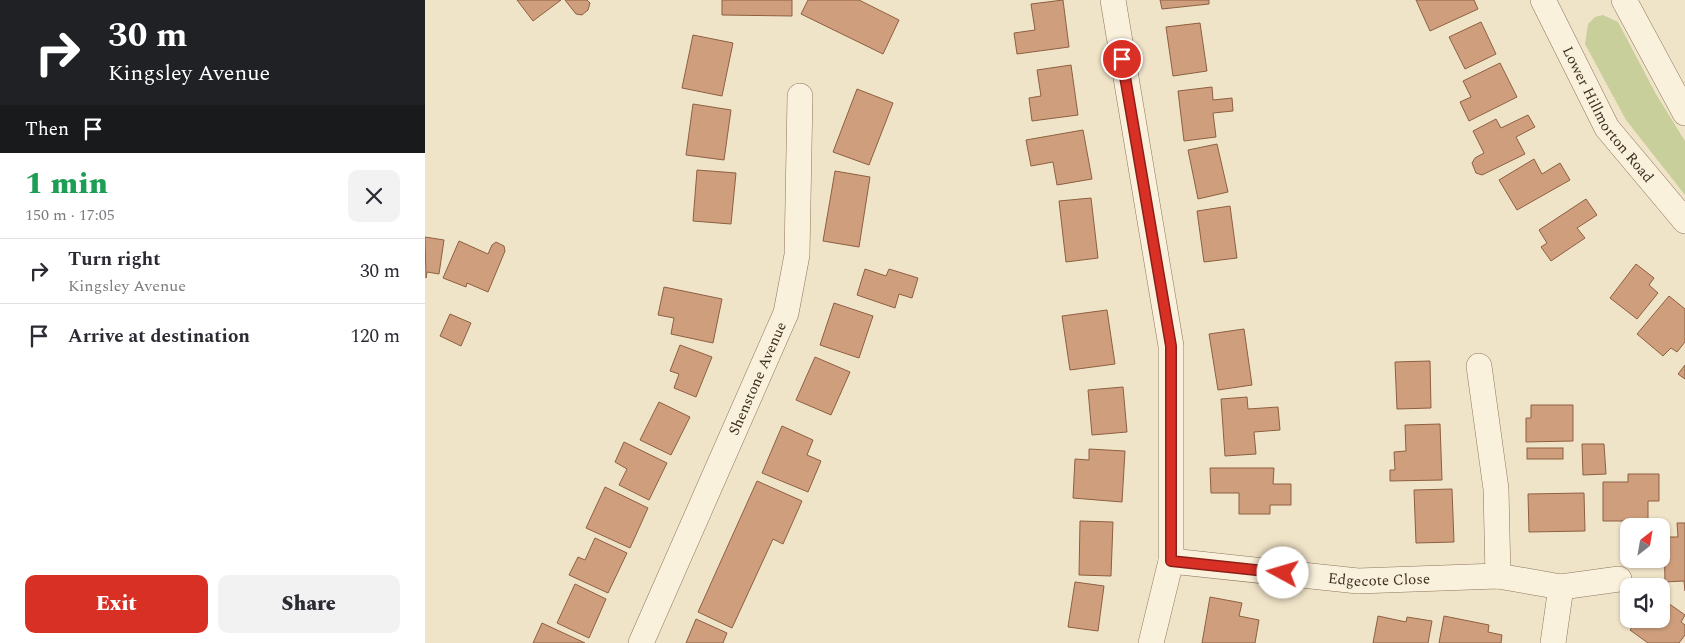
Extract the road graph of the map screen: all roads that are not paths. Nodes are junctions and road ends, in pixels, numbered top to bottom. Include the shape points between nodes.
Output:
1 (1113, 0) edge
2 (1543, 0) edge
3 (1624, 0) edge
4 (800, 96) dead end
5 (1685, 113) edge
6 (1685, 221) edge
7 (1479, 366) dead end
8 (1171, 561) junction
9 (1498, 576) junction
10 (1619, 579) dead end
11 (1561, 587) junction
12 (641, 643) edge
13 (1151, 643) edge
14 (1553, 643) edge

1 - 8 street via 1171,346
2 - 6 street, Lower Hillmorton Road via 1607,128
3 - 5 street
4 - 12 street, Shenstone Avenue via 797,255 786,313
7 - 9 street via 1496,489
8 - 9 street, Edgecote Close via 1358,581
8 - 13 street
9 - 11 street, Edgecote Close
10 - 11 street, Edgecote Close
11 - 14 street

